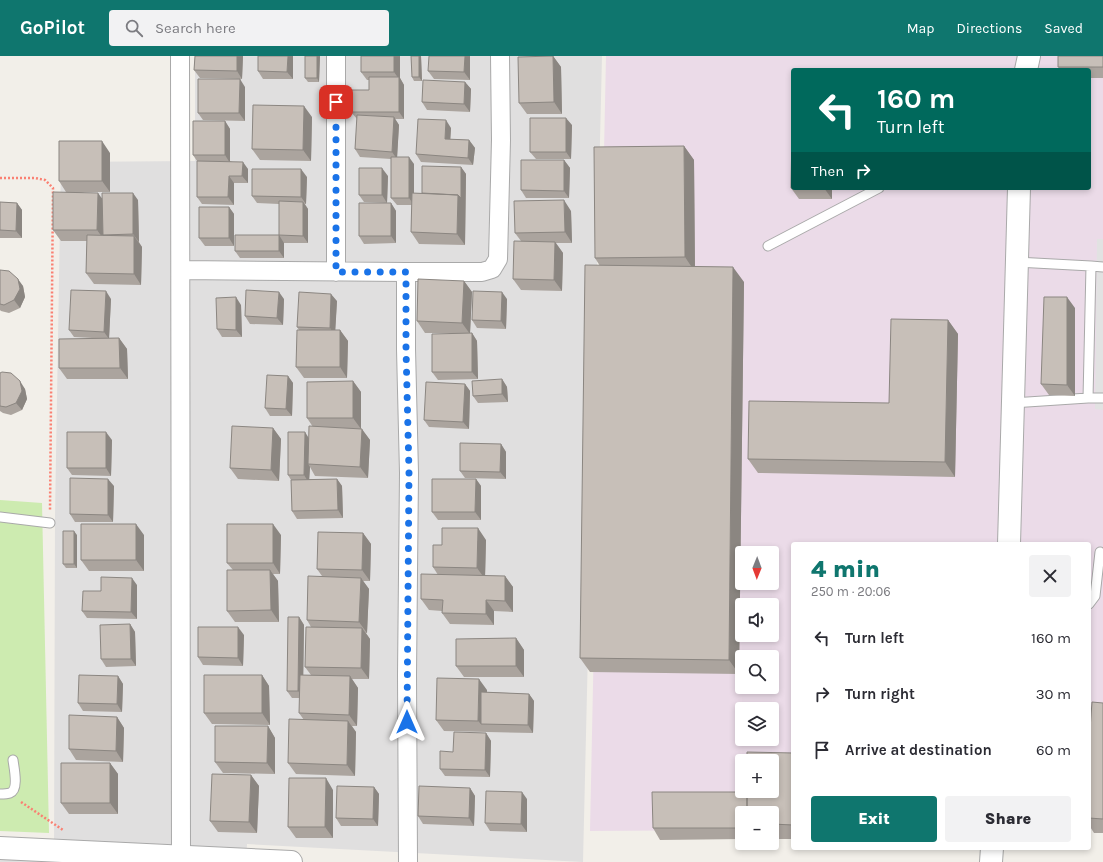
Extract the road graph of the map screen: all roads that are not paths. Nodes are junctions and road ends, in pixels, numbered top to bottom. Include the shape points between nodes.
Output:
1 (180, 56) edge
2 (336, 56) edge
3 (500, 56) edge
4 (1029, 56) edge
5 (1026, 68) edge
6 (875, 190) edge
7 (1019, 190) edge
8 (768, 246) dead end
9 (1016, 262) junction
10 (1091, 266) junction
11 (1103, 267) edge
12 (181, 270) junction
13 (336, 272) junction
14 (406, 272) junction
15 (1088, 398) junction
16 (1103, 398) edge
17 (1013, 403) junction
18 (0, 517) edge
19 (50, 523) road end
20 (1009, 542) edge
21 (1100, 552) dead end
22 (1091, 601) edge
23 (13, 760) dead end
24 (4, 794) edge
25 (0, 848) edge
26 (992, 850) edge
27 (46, 856) edge
28 (181, 859) edge
29 (291, 862) edge
30 (408, 862) edge
31 (991, 862) edge

1 - 12 street
2 - 13 street
3 - 14 street via 498,258 492,269 482,272
4 - 5 street
6 - 8 lane
7 - 9 street
9 - 10 lane
9 - 17 street
10 - 11 lane
10 - 15 lane
12 - 13 street
12 - 28 street
13 - 14 street
14 - 30 street via 409,472
15 - 16 lane
15 - 17 lane
17 - 20 street
18 - 19 lane
21 - 22 lane via 1095,596
23 - 24 lane via 15,785 13,791
25 - 27 street
26 - 31 street
27 - 28 street
28 - 29 street

